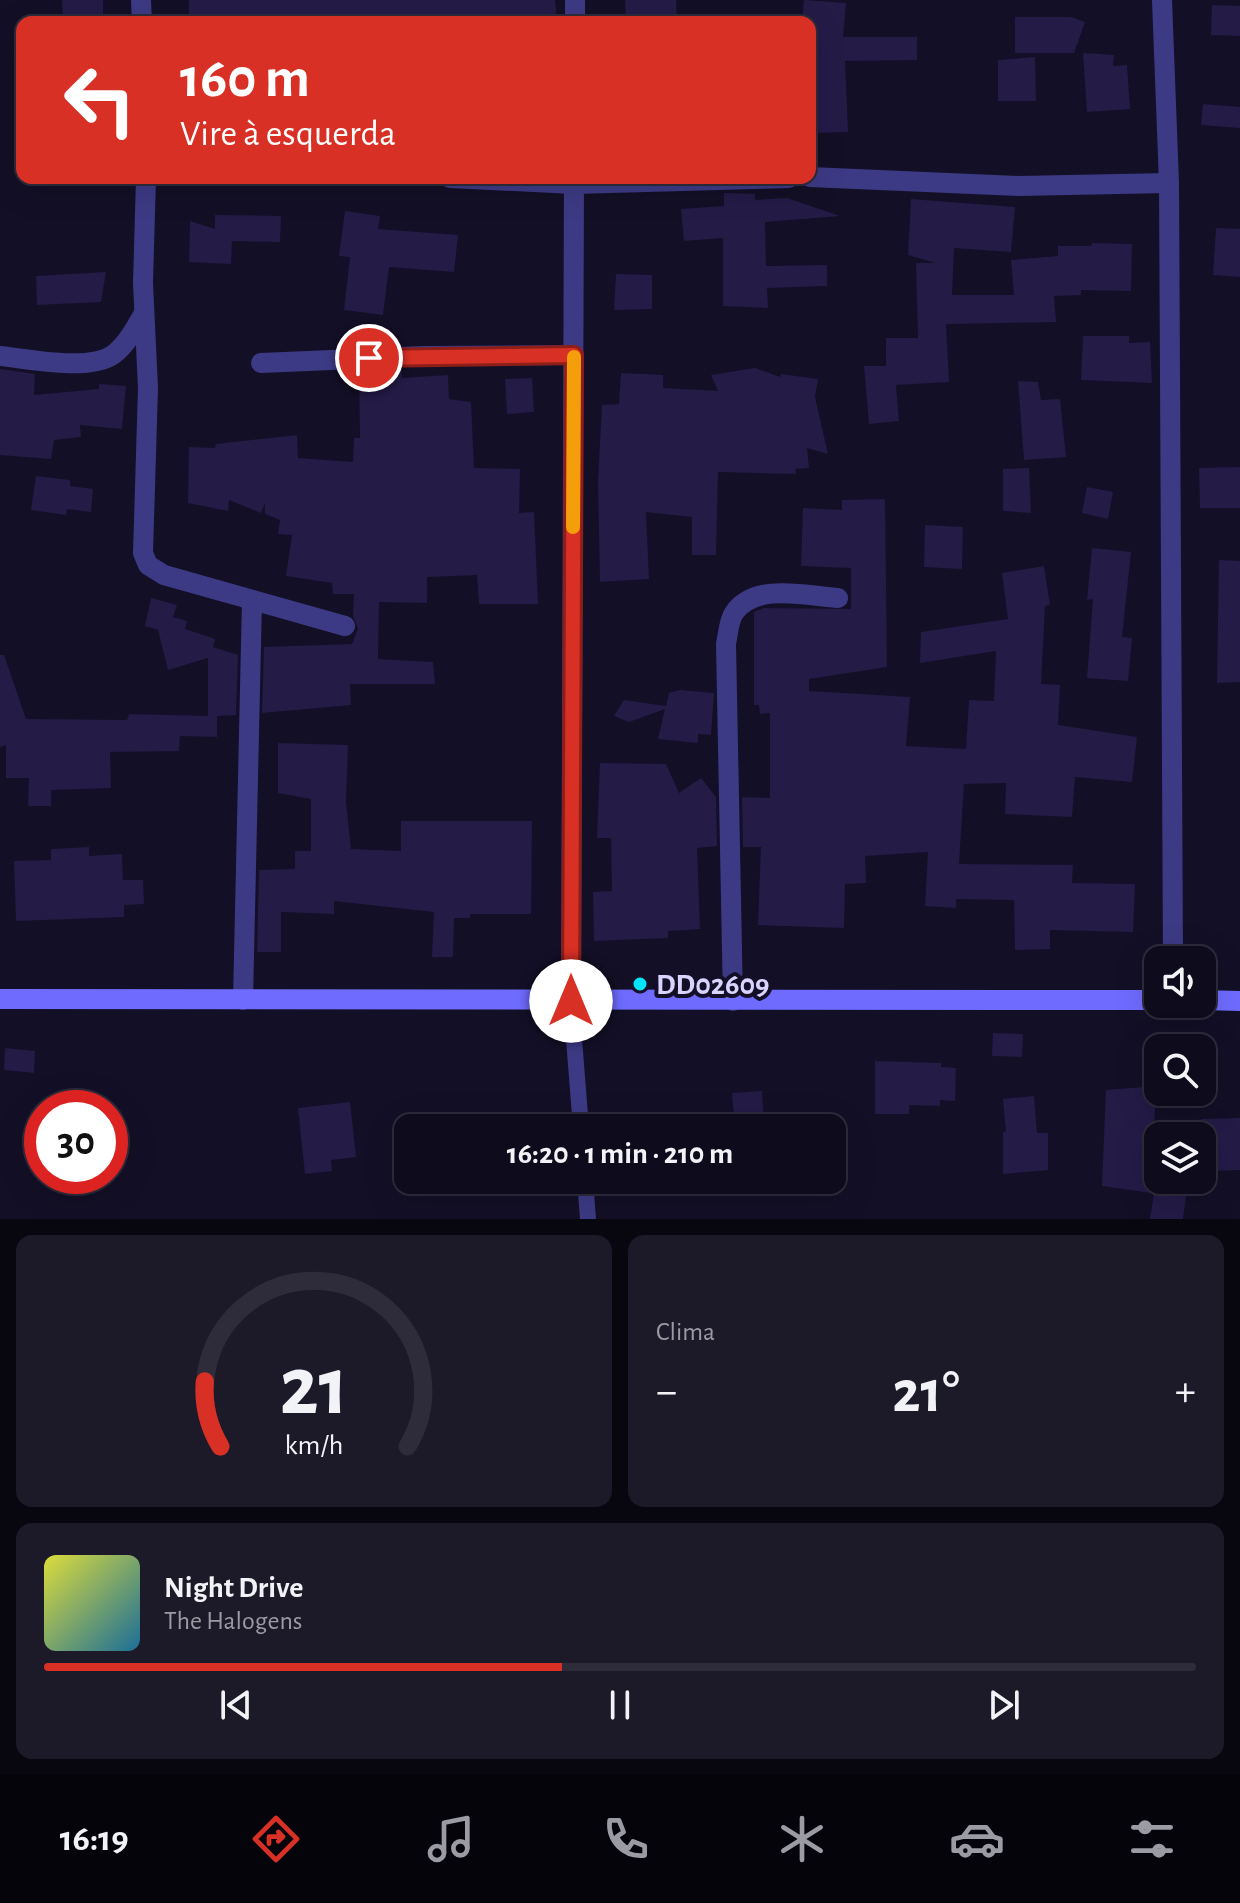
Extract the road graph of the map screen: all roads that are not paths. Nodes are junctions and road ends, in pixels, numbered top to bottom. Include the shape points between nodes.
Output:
1 (1162, 0) edge
2 (816, 177) edge
3 (1169, 183) junction
4 (146, 184) edge
5 (574, 184) edge
6 (144, 313) junction
7 (574, 355) junction
8 (0, 356) edge
9 (261, 363) dead end
10 (838, 598) dead end
11 (252, 600) junction
12 (345, 626) dead end
13 (1173, 946) edge
14 (0, 999) edge
15 (243, 1000) junction
16 (1144, 1000) edge
17 (1216, 1000) edge
18 (571, 1001) junction
19 (733, 1001) junction
20 (1240, 1001) edge
21 (580, 1114) edge
22 (586, 1194) edge
23 (588, 1219) edge

1 - 3 street
2 - 3 street via 1019,186
3 - 13 street
4 - 6 street
5 - 7 street
6 - 8 street via 113,355 98,362
6 - 11 street via 148,388 143,553 148,565 164,575
7 - 9 street
7 - 18 street
10 - 19 street via 768,593 744,602 732,614 726,644
11 - 12 street
11 - 15 street
14 - 15 main road
15 - 18 main road
16 - 19 main road
17 - 20 main road
18 - 19 main road
18 - 21 lane
22 - 23 lane

